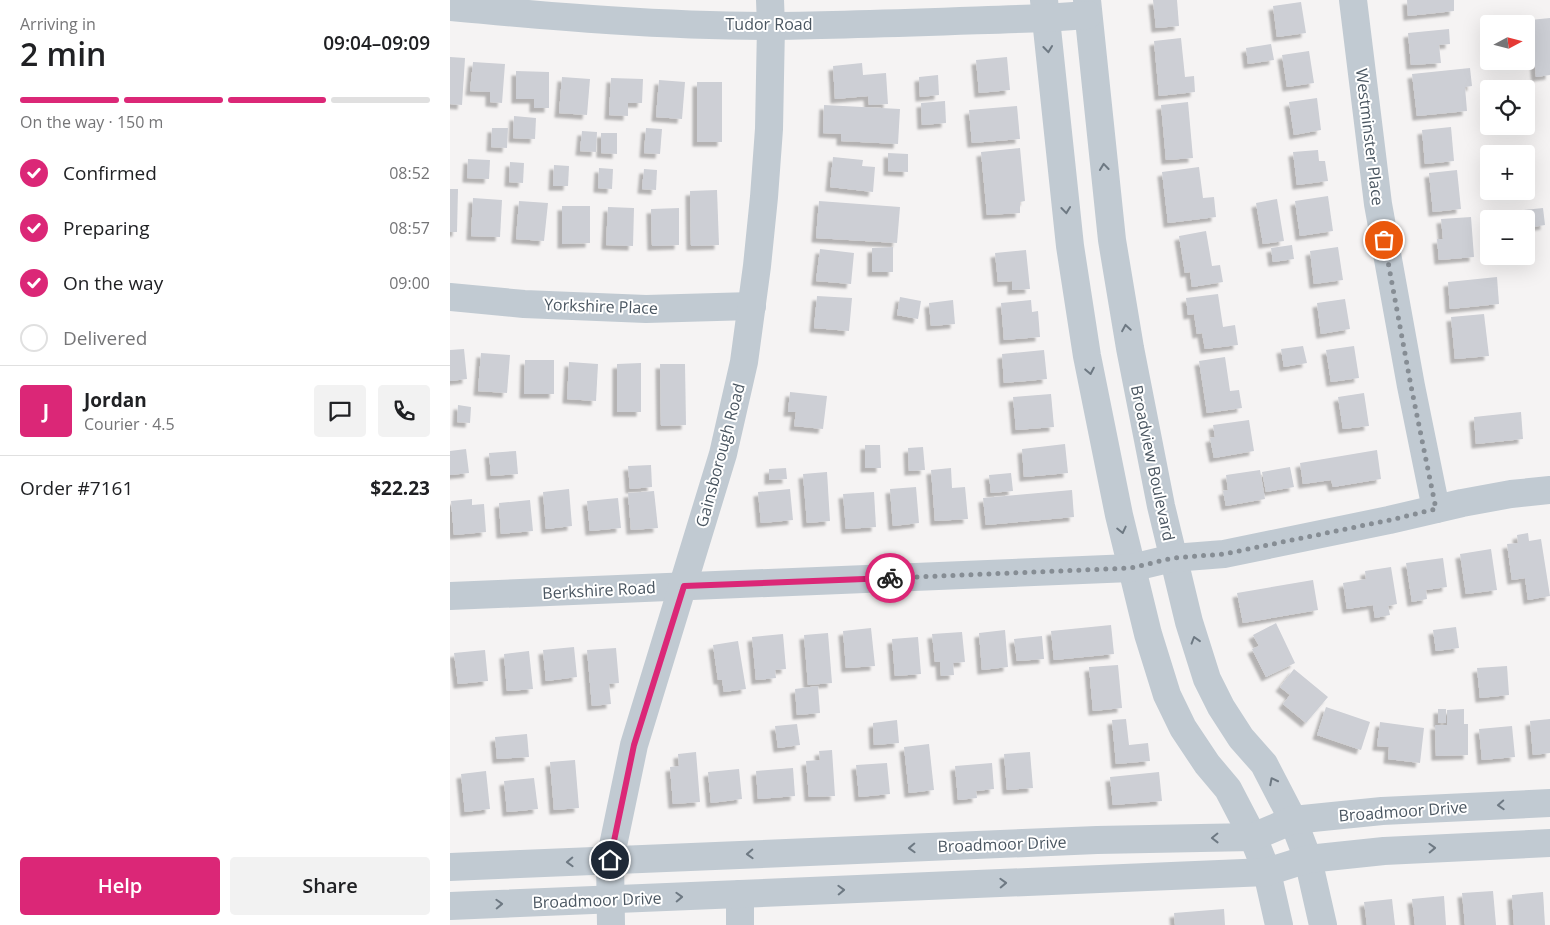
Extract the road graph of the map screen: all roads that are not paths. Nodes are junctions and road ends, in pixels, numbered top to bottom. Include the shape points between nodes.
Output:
1 (1354, 0) edge
2 (450, 7) edge
3 (1088, 7) edge
4 (1045, 9) edge
5 (771, 13) edge
6 (450, 298) edge
7 (752, 306) junction
8 (1550, 490) edge
9 (1436, 509) junction
10 (1173, 558) junction
11 (1131, 568) junction
12 (684, 586) junction
13 (450, 596) edge
14 (1550, 803) edge
15 (1300, 840) junction
16 (1550, 843) edge
17 (1260, 855) junction
18 (610, 860) junction
19 (450, 867) edge
20 (740, 894) junction
21 (450, 906) edge
22 (612, 912) edge
23 (740, 925) edge
24 (1279, 925) edge
25 (1324, 925) edge

1 - 9 street, Westminster Place via 1378,204
2 - 5 street, Tudor Road via 623,21
3 - 4 street, Tudor Road
10 -> 3 street, Broadview Boulevard via 1131,357 1112,240
4 - 5 street, Tudor Road
4 -> 11 street via 1070,246 1087,356
5 - 7 street, Gainsborough Road via 767,158
6 - 7 street, Yorkshire Place via 646,309
7 - 12 street, Gainsborough Road via 744,362 723,454
8 - 9 street, Berkshire Road
9 - 10 street, Berkshire Road via 1224,554
10 - 11 street, Berkshire Road
15 -> 10 street, Broadview Boulevard via 1264,764 1241,738 1206,679
11 - 12 street, Berkshire Road
11 - 17 street via 1167,694 1188,736 1228,788
12 - 13 street, Berkshire Road
12 - 18 street, Gainsborough Road via 634,745
14 -> 15 street, Broadmoor Drive via 1382,811
15 -> 16 street, Broadmoor Drive via 1384,851
15 - 17 street, Broadmoor Drive
15 - 17 street, Broadmoor Drive
15 - 25 street, Broadview Boulevard
17 -> 18 street, Broadmoor Drive via 1097,840
20 -> 17 street, Broadmoor Drive
17 - 24 street
18 -> 19 street, Broadmoor Drive
18 - 22 street, Gainsborough Road
22 -> 20 street, Broadmoor Drive
20 - 23 street
21 -> 22 street, Broadmoor Drive

